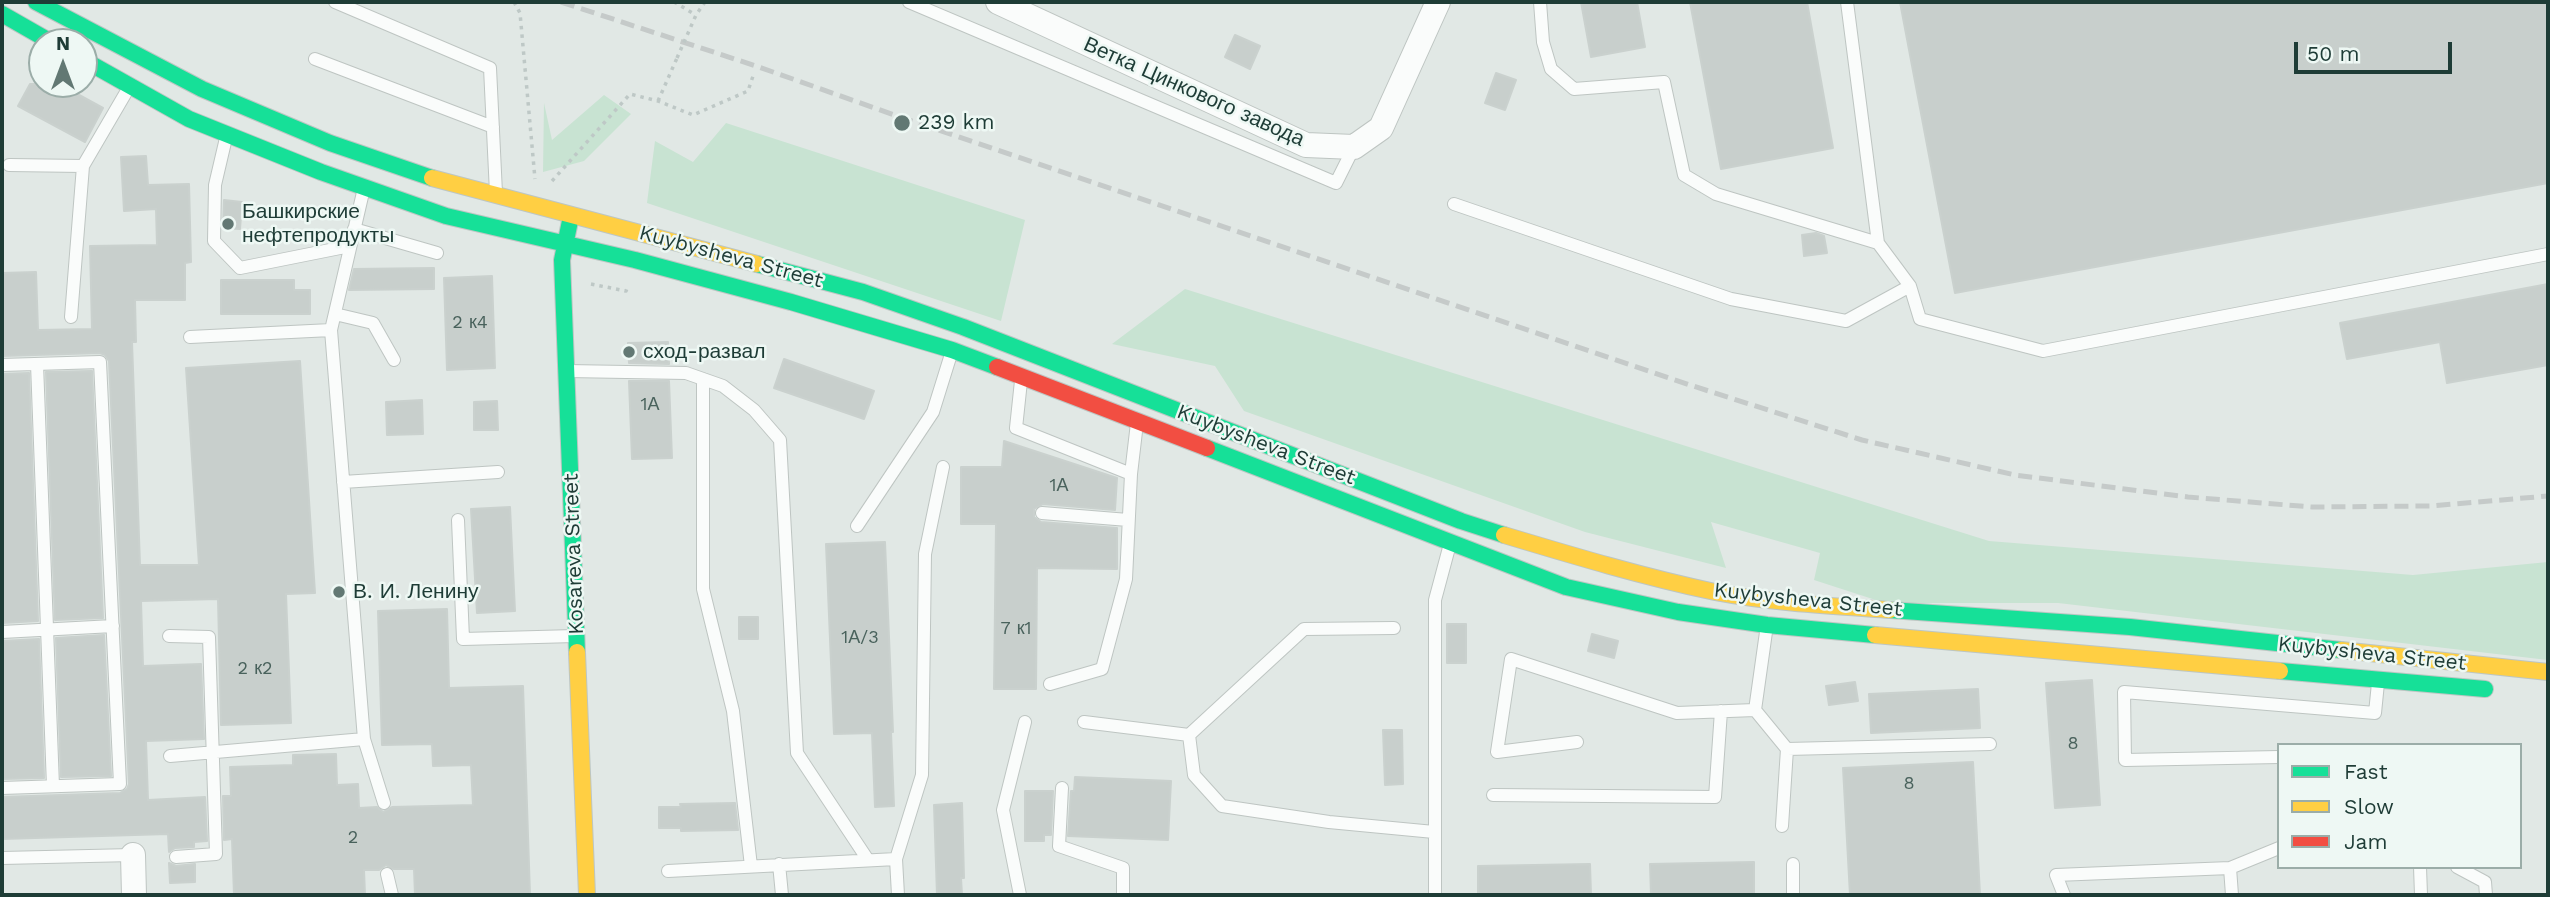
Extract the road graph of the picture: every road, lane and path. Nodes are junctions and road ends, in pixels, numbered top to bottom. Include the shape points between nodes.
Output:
1 (36, 2) edge
2 (74, 2) edge
3 (335, 2) edge
4 (514, 2) edge
5 (674, 2) edge
6 (705, 2) edge
7 (909, 2) edge
8 (998, 2) edge
9 (1438, 2) edge
10 (1540, 2) edge
11 (1847, 2) edge
12 (2, 14) edge
13 (696, 15) junction
14 (78, 24) junction
15 (28, 29) edge
16 (315, 59) dead end
17 (98, 68) edge
18 (754, 73) dead end
19 (130, 85) junction
20 (658, 101) junction
21 (493, 127) junction
22 (227, 134) junction
23 (1353, 147) junction
24 (9, 165) dead end
25 (83, 166) junction
26 (540, 183) dead end
27 (547, 187) dead end
28 (364, 188) junction
29 (497, 197) junction
30 (1454, 204) dead end
31 (572, 215) junction
32 (354, 229) junction
33 (565, 243) junction
34 (1878, 243) junction
35 (351, 246) junction
36 (437, 253) dead end
37 (2548, 254) edge
38 (1910, 286) junction
39 (335, 314) junction
40 (71, 317) dead end
41 (331, 330) junction
42 (190, 337) dead end
43 (952, 351) junction
44 (394, 360) dead end
45 (37, 364) junction
46 (2, 365) edge
47 (567, 371) junction
48 (1021, 377) junction
49 (703, 379) junction
50 (1137, 422) junction
51 (943, 467) dead end
52 (498, 472) dead end
53 (1131, 474) junction
54 (343, 482) junction
55 (1042, 513) dead end
56 (458, 520) dead end
57 (1128, 520) junction
58 (1461, 521) junction
59 (857, 526) dead end
60 (1450, 543) junction
61 (1767, 625) junction
62 (113, 626) junction
63 (1394, 628) dead end
64 (48, 630) junction
65 (2, 632) edge
66 (169, 636) dead end
67 (577, 636) junction
68 (2340, 651) junction
69 (2548, 672) edge
70 (2337, 677) junction
71 (2378, 681) junction
72 (1050, 684) dead end
73 (2496, 690) dead end
74 (1755, 710) junction
75 (1721, 711) junction
76 (1025, 722) dead end
77 (1084, 722) dead end
78 (1189, 735) junction
79 (364, 739) junction
80 (1577, 742) dead end
81 (1990, 744) dead end
82 (1787, 748) junction
83 (214, 754) junction
84 (170, 756) dead end
85 (2277, 757) edge
86 (53, 786) junction
87 (2, 788) edge
88 (1062, 788) dead end
89 (1493, 795) dead end
90 (384, 803) dead end
91 (1782, 826) dead end
92 (1434, 832) junction
93 (2277, 849) edge
94 (133, 855) joint
95 (176, 857) dead end
96 (2, 858) edge
97 (897, 859) junction
98 (868, 860) junction
99 (779, 864) junction
100 (1793, 864) dead end
101 (751, 866) junction
102 (2231, 868) junction
103 (2420, 869) edge
104 (2461, 869) edge
105 (668, 871) dead end
106 (387, 873) dead end
107 (134, 895) edge
108 (392, 895) edge
109 (587, 895) edge
110 (782, 895) edge
111 (898, 895) edge
112 (1020, 895) edge
113 (1123, 895) edge
114 (1435, 895) edge
115 (1793, 895) edge
116 (2064, 895) edge
117 (2232, 895) edge
118 (2421, 895) edge
119 (2486, 895) edge

1 - 14 main road, Kuybysheva Street
2 - 14 lane
3 - 21 lane via 490,68
4 - 26 path via 520,13 535,180
5 - 13 path
6 - 13 path, bridge
7 - 23 lane via 1336,183
8 - 23 street, Ветка Цинкового завода via 1306,145
9 - 23 street via 1381,128
10 - 34 lane via 1543,42 1551,69 1574,89 1664,82 1684,175 1716,194
11 - 34 lane
12 - 15 main road
13 - 20 path, bridge
14 - 29 main road, Kuybysheva Street via 202,89 330,143
16 - 21 lane
17 - 19 main road, Kuybysheva Street
18 - 20 path via 748,92 693,115
19 - 22 main road, Kuybysheva Street
19 - 25 lane
20 - 27 path via 630,94
21 - 29 lane
22 - 28 main road, Kuybysheva Street
22 - 35 lane via 215,186 214,241 240,268
24 - 25 lane
25 - 40 lane
28 - 32 lane
28 - 33 main road, Kuybysheva Street via 446,216
29 - 31 main road, Kuybysheva Street
30 - 38 lane via 1731,299 1846,321
31 - 33 main road, Kosareva Street
31 - 58 main road, Kuybysheva Street via 863,292
32 - 35 lane
32 - 36 lane
33 - 43 main road, Kuybysheva Street via 791,302
33 - 47 main road, Kosareva Street
34 - 38 lane
35 - 39 lane
37 - 38 lane via 2043,351 1920,319
39 - 41 lane
39 - 44 lane via 373,323
41 - 42 lane
41 - 54 lane
43 - 48 main road, Kuybysheva Street
43 - 59 lane via 933,412
45 - 46 lane
45 - 62 lane via 100,362
45 - 64 lane
47 - 49 lane via 686,373
47 - 67 main road, Kosareva Street
48 - 50 main road, Kuybysheva Street
48 - 53 lane via 1016,428
49 - 98 lane via 723,386 754,410 780,440 797,754
49 - 101 lane via 704,589 733,711
50 - 53 lane
50 - 60 main road, Kuybysheva Street
51 - 97 lane via 925,554 922,775
52 - 54 lane
53 - 57 lane
54 - 79 lane
55 - 57 lane
56 - 67 lane via 463,639
57 - 72 lane via 1126,579 1102,669
58 - 60 main road
58 - 68 main road, Kuybysheva Street via 1585,560 1717,592
60 - 61 main road, Kuybysheva Street via 1566,587 1678,612
60 - 92 lane via 1435,600
61 - 70 main road, Kuybysheva Street
61 - 74 lane
62 - 64 lane
62 - 86 lane via 120,784
63 - 78 lane via 1304,629
64 - 65 lane
64 - 86 lane
66 - 83 lane via 209,637
67 - 109 main road, Kosareva Street
68 - 69 main road, Kuybysheva Street
68 - 70 main road
70 - 71 main road, Kuybysheva Street
71 - 73 main road, Kuybysheva Street
71 - 85 lane via 2375,713 2124,692 2125,760
74 - 75 lane
74 - 82 lane
75 - 80 lane via 1677,713 1511,659 1497,752
75 - 89 lane via 1716,797
76 - 112 lane via 1003,810
77 - 78 lane
78 - 92 lane via 1194,775 1222,806
79 - 83 lane
79 - 90 lane
81 - 82 lane
82 - 91 lane
83 - 84 lane
83 - 95 lane via 216,854
86 - 87 lane
88 - 113 lane via 1059,846 1123,868
92 - 114 lane
93 - 102 lane
94 - 96 lane
94 - 107 street
97 - 98 lane
97 - 111 lane
98 - 99 lane
99 - 101 lane
99 - 110 lane
100 - 115 lane
101 - 105 lane
102 - 116 lane via 2056,875
102 - 117 lane
103 - 118 lane
104 - 119 lane via 2485,882
106 - 108 lane

